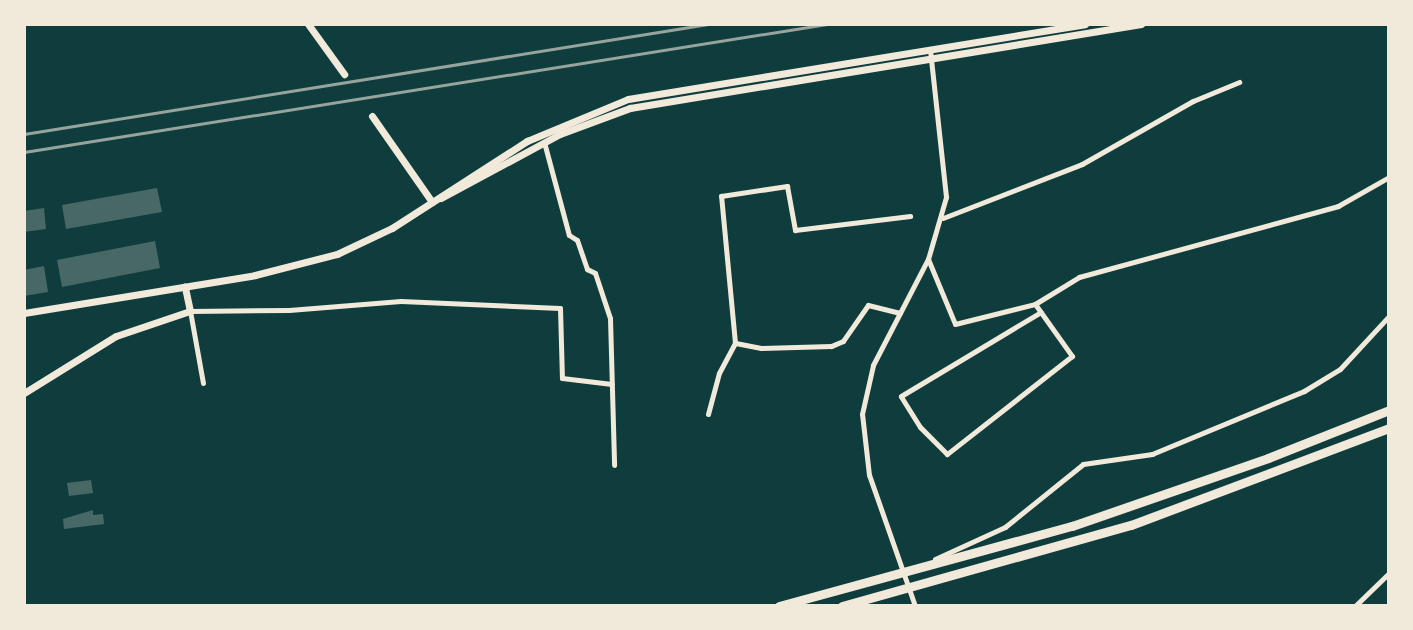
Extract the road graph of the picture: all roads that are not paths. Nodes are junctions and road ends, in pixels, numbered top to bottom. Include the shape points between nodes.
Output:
1 (308, 24) edge
2 (1085, 24) edge
3 (1141, 24) edge
4 (931, 55) junction
5 (344, 74) dead end
6 (1239, 82) dead end
7 (372, 116) dead end
8 (543, 138) junction
9 (1389, 177) edge
10 (432, 202) junction
11 (910, 216) dead end
12 (942, 219) junction
13 (1389, 253) edge
14 (928, 259) junction
15 (1389, 278) edge
16 (185, 287) junction
17 (1035, 304) junction
18 (190, 311) junction
19 (1041, 312) junction
20 (24, 313) edge
21 (900, 313) junction
22 (1389, 316) edge
23 (735, 343) junction
24 (203, 383) dead end
25 (612, 384) junction
26 (24, 393) edge
27 (1389, 410) edge
28 (708, 414) dead end
29 (1389, 428) edge
30 (614, 465) dead end
31 (901, 569) junction
32 (1389, 573) edge
33 (779, 606) edge
34 (842, 606) edge
35 (915, 606) edge
36 (1355, 606) edge

1 - 5 street
2 - 4 street
3 - 4 street
4 - 8 street via 642,96
4 - 12 street via 947,179
6 - 12 street via 1193,101 1082,164
7 - 10 street
8 - 10 street
8 - 25 street via 569,235 577,240 587,269 595,273 610,318
9 - 17 street via 1338,206 1079,277
10 - 16 street via 337,254
11 - 23 street via 795,230 787,186 721,196
12 - 14 street
13 - 15 street
14 - 17 street via 955,324
14 - 21 street
16 - 18 street
16 - 20 street
17 - 19 street
18 - 24 street
18 - 25 street via 401,301 560,308 562,378
18 - 26 street via 116,336
19 - 19 street via 1072,356 947,454 920,427 901,396
21 - 23 street via 868,305 843,341 831,346 761,348
21 - 31 street via 868,378 862,424 869,475
22 - 31 street via 1340,369 1304,391 1152,454 1083,464 998,532
23 - 28 street via 719,373
25 - 30 street
27 - 33 main road via 1072,526
29 - 34 main road via 1077,542
31 - 35 street
32 - 36 street

